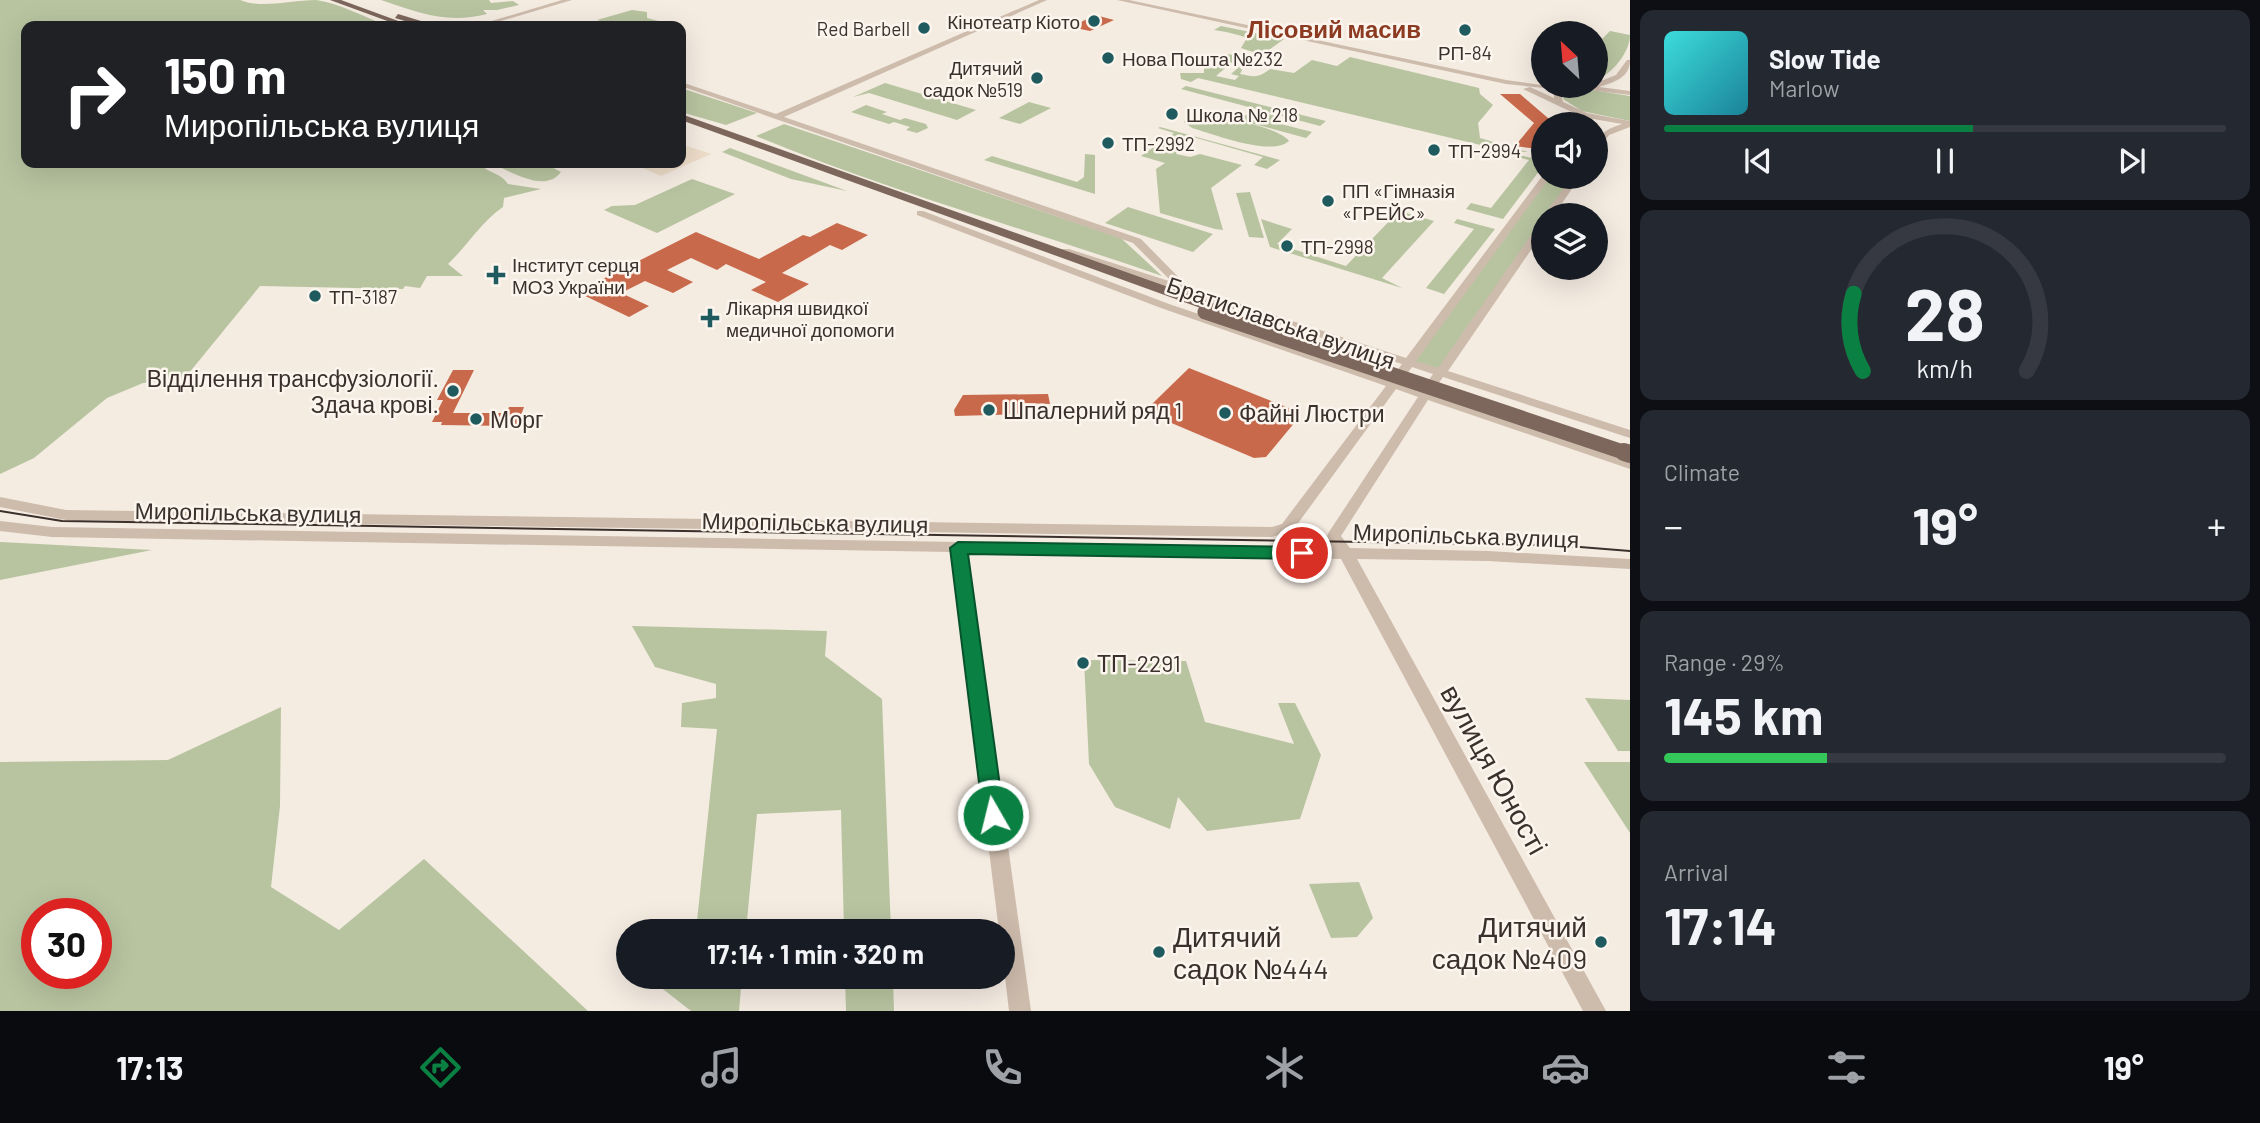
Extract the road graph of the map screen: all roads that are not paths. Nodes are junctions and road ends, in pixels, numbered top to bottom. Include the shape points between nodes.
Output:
1 (334, 0) edge
2 (355, 0) edge
3 (569, 0) edge
4 (1044, 0) edge
5 (1120, 0) edge
6 (394, 21) edge
7 (414, 21) edge
8 (496, 21) edge
9 (1630, 62) edge
10 (1608, 81) edge
11 (1506, 82) junction
12 (1531, 85) edge
13 (686, 86) edge
14 (1608, 89) edge
15 (1630, 93) edge
16 (1558, 98) edge
17 (1559, 102) junction
18 (1570, 109) junction
19 (1572, 112) edge
20 (776, 117) junction
21 (686, 119) edge
22 (1630, 124) edge
23 (686, 127) edge
24 (1608, 132) edge
25 (1537, 189) edge
26 (933, 207) junction
27 (920, 213) junction
28 (1531, 241) edge
29 (1187, 291) junction
30 (1208, 310) junction
31 (1362, 348) junction
32 (1410, 363) junction
33 (1351, 371) junction
34 (1441, 373) junction
35 (1394, 386) junction
36 (1487, 388) junction
37 (1424, 396) junction
38 (1481, 415) junction
39 (1630, 434) edge
40 (1630, 447) edge
41 (1630, 454) edge
42 (1630, 465) edge
43 (0, 502) edge
44 (0, 526) edge
45 (1287, 528) junction
46 (958, 548) junction
47 (1346, 554) junction
48 (1630, 564) edge
49 (1020, 1011) edge
50 (1595, 1011) edge

1 - 6 main road
2 - 7 main road
3 - 8 street
4 - 20 street
5 - 11 street
9 - 10 street via 1619,77
11 - 12 street
11 - 17 street
13 - 20 street
14 - 15 street
16 - 17 street
17 - 18 street
18 - 19 street
18 - 22 street
20 - 29 street via 1137,241
21 - 26 main road, Братиславська вулиця
22 - 24 street
23 - 27 main road, Братиславська вулиця
25 - 32 street
26 - 29 street, Братиславська вулиця
26 - 30 main road, Братиславська вулиця
27 - 30 main road, Братиславська вулиця
27 - 33 street, Братиславська вулиця via 1075,274
28 - 34 street
29 - 31 street, Братиславська вулиця
30 - 40 main road, Братиславська вулиця
30 - 41 main road, Братиславська вулиця, bridge
31 - 32 street, Братиславська вулиця
31 - 33 street via 1373,358
32 - 34 street, Братиславська вулиця
32 - 35 street
33 - 35 street, Братиславська вулиця
34 - 36 street, Братиславська вулиця
34 - 37 street
35 - 37 street, Братиславська вулиця
35 - 45 street
36 - 38 street via 1467,392 1463,400
36 - 39 street, Братиславська вулиця
37 - 38 street, Братиславська вулиця
37 - 47 street, вулиця Юності via 1334,536
38 - 42 street, Братиславська вулиця
43 - 45 street, Миропільська вулиця via 91,515 1272,532
44 - 46 street, Миропільська вулиця via 52,532
45 - 47 street
46 - 47 street, Миропільська вулиця
46 - 49 street
47 - 48 street, Миропільська вулиця
47 - 50 street, вулиця Юності

